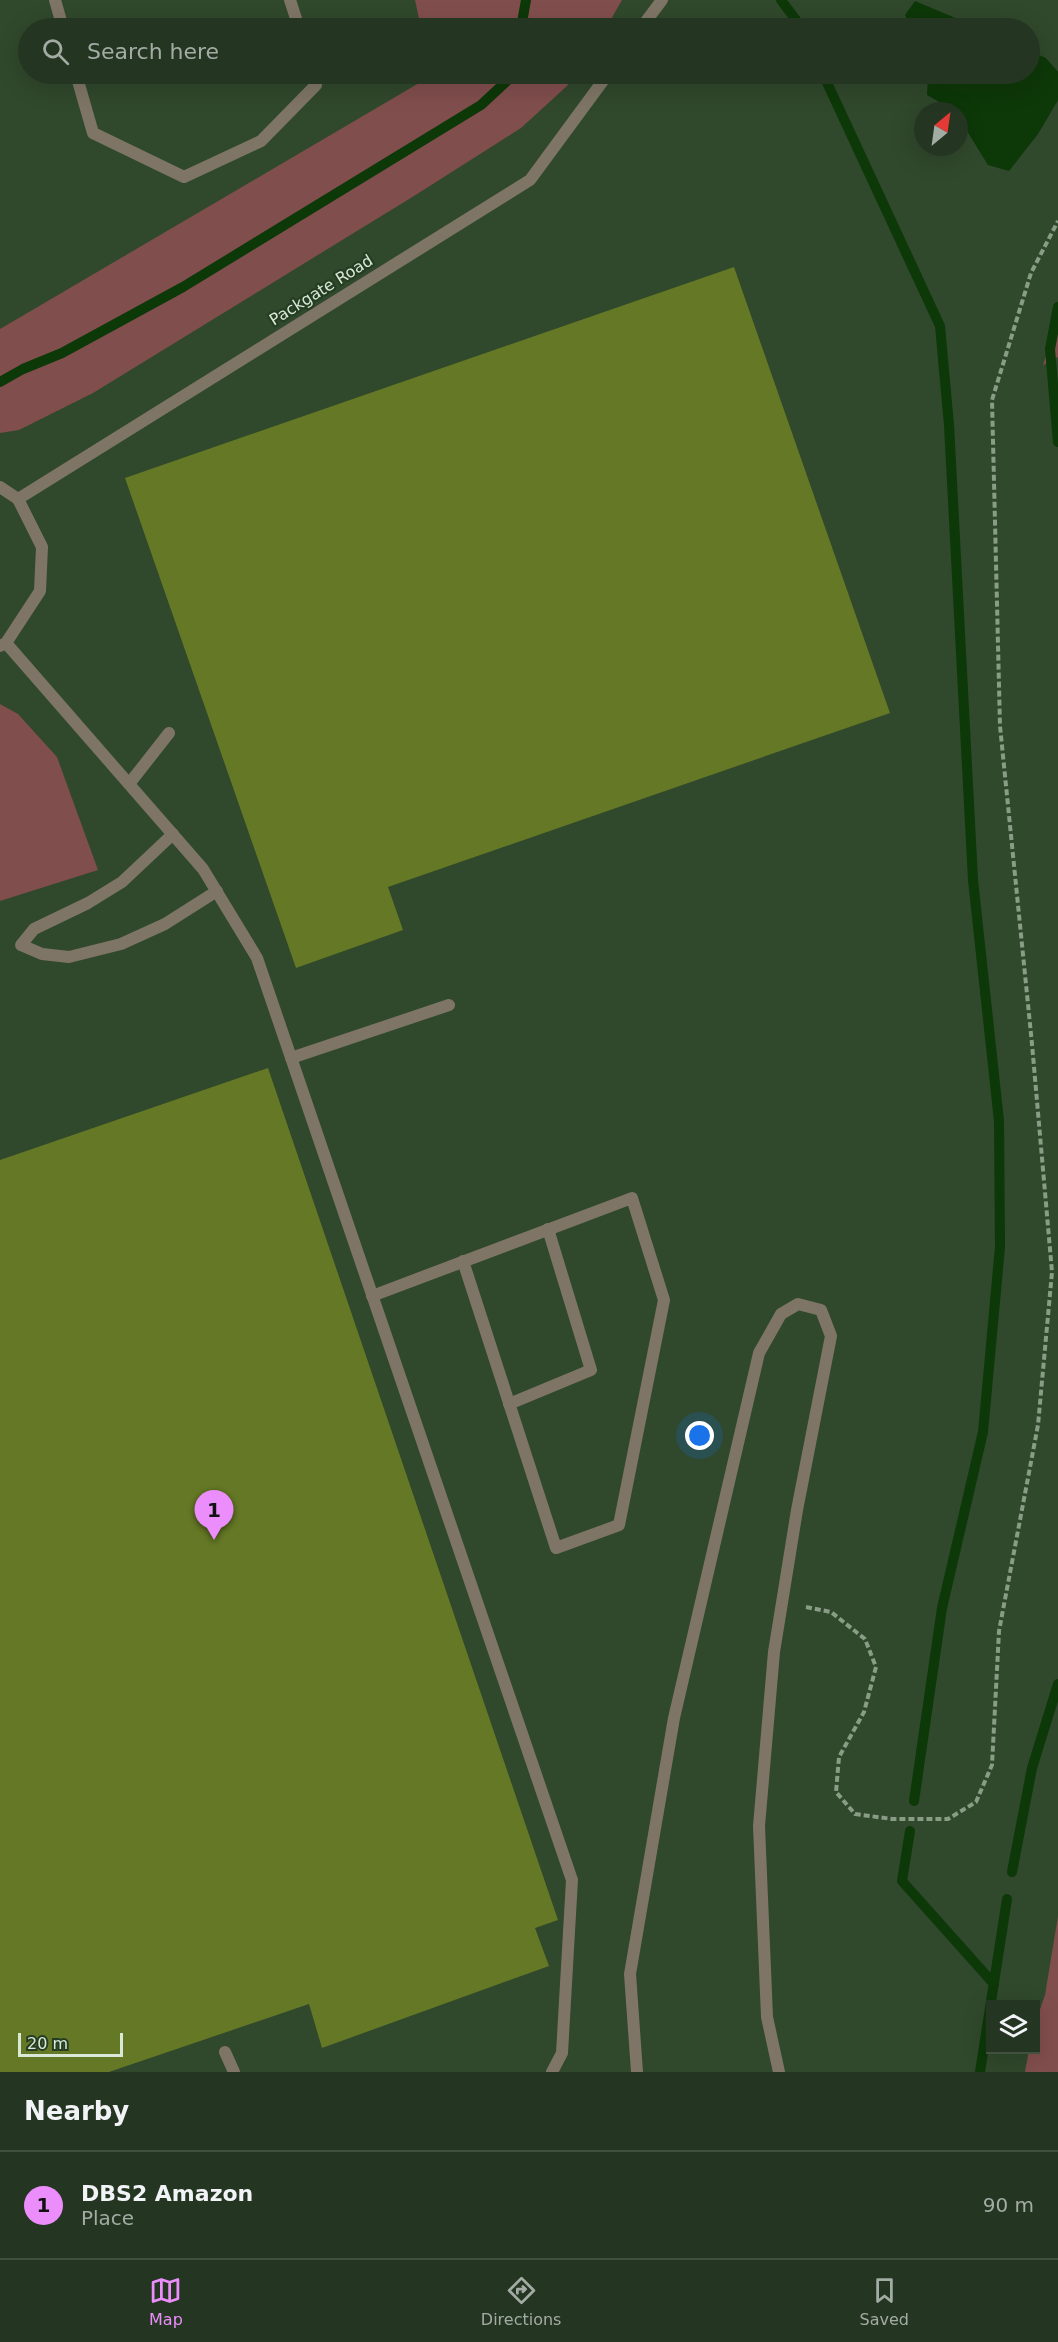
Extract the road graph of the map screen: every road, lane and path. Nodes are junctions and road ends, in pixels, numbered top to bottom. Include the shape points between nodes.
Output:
1 (55, 0) edge
2 (290, 0) edge
3 (662, 0) edge
4 (60, 18) edge
5 (296, 18) edge
6 (648, 18) edge
7 (79, 84) edge
8 (316, 84) edge
9 (601, 84) edge
10 (1058, 221) edge
11 (0, 487) edge
12 (18, 499) junction
13 (3, 644) edge
14 (169, 733) dead end
15 (129, 784) junction
16 (173, 834) junction
17 (217, 891) junction
18 (449, 1005) dead end
19 (291, 1058) junction
20 (548, 1229) junction
21 (463, 1261) junction
22 (372, 1296) junction
23 (509, 1404) junction
24 (782, 1602) junction
25 (225, 2052) dead end
26 (234, 2072) edge
27 (552, 2072) edge
28 (637, 2072) edge
29 (778, 2072) edge

1 - 4 street
2 - 5 street
3 - 6 street
7 - 8 street via 93,133 184,177 261,141
9 - 12 street, Packgate Road via 530,180
10 - 24 path via 1031,273 992,400 1000,726 1052,1272 1038,1425 999,1631 992,1765 976,1802 948,1819 892,1819 855,1814 836,1792 839,1756 864,1712 876,1667 865,1639 831,1612
11 - 12 street
12 - 13 street via 42,547 40,591
13 - 15 street
14 - 15 street
15 - 16 street
16 - 17 street
16 - 17 street via 122,882 34,929 21,945 42,954 69,957 122,944 165,924
17 - 19 street via 257,958
18 - 19 street
19 - 22 street
20 - 21 street
20 - 23 street via 591,1370
20 - 23 street via 632,1198 664,1300 620,1525 556,1548
21 - 22 street
21 - 23 street
22 - 27 street via 572,1880 562,2053
24 - 28 street via 831,1336 821,1310 798,1304 781,1314 759,1353 674,1718 630,1974
24 - 29 street via 759,1826 767,2016
25 - 26 street

